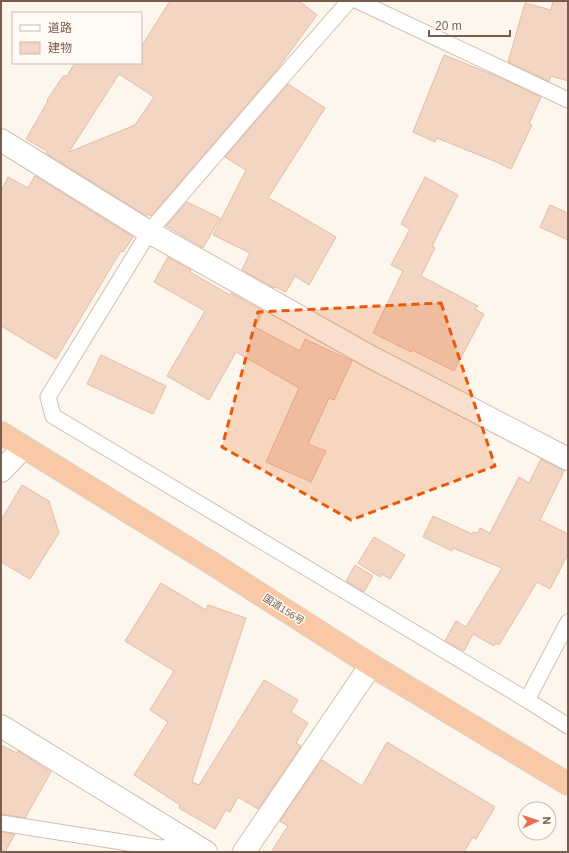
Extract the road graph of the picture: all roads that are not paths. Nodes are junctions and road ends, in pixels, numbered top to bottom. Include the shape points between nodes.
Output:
1 (349, 1) edge
2 (358, 1) edge
3 (568, 100) edge
4 (1, 140) edge
5 (149, 232) junction
6 (1, 433) edge
7 (24, 447) junction
8 (568, 459) edge
9 (1, 472) edge
10 (568, 622) edge
11 (371, 665) junction
12 (528, 700) junction
13 (1, 726) edge
14 (568, 726) edge
15 (568, 784) edge
16 (1, 823) edge
17 (199, 848) edge
18 (244, 852) edge

1 - 5 lane
2 - 3 lane
4 - 5 street
5 - 8 street via 371,357
5 - 12 lane via 48,397 53,416
6 - 7 highway, 国道156号
7 - 9 street
7 - 11 highway, 国道156号
10 - 12 lane
11 - 15 highway, 国道156号
11 - 18 street
12 - 14 lane
13 - 17 street
16 - 17 lane via 160,848

